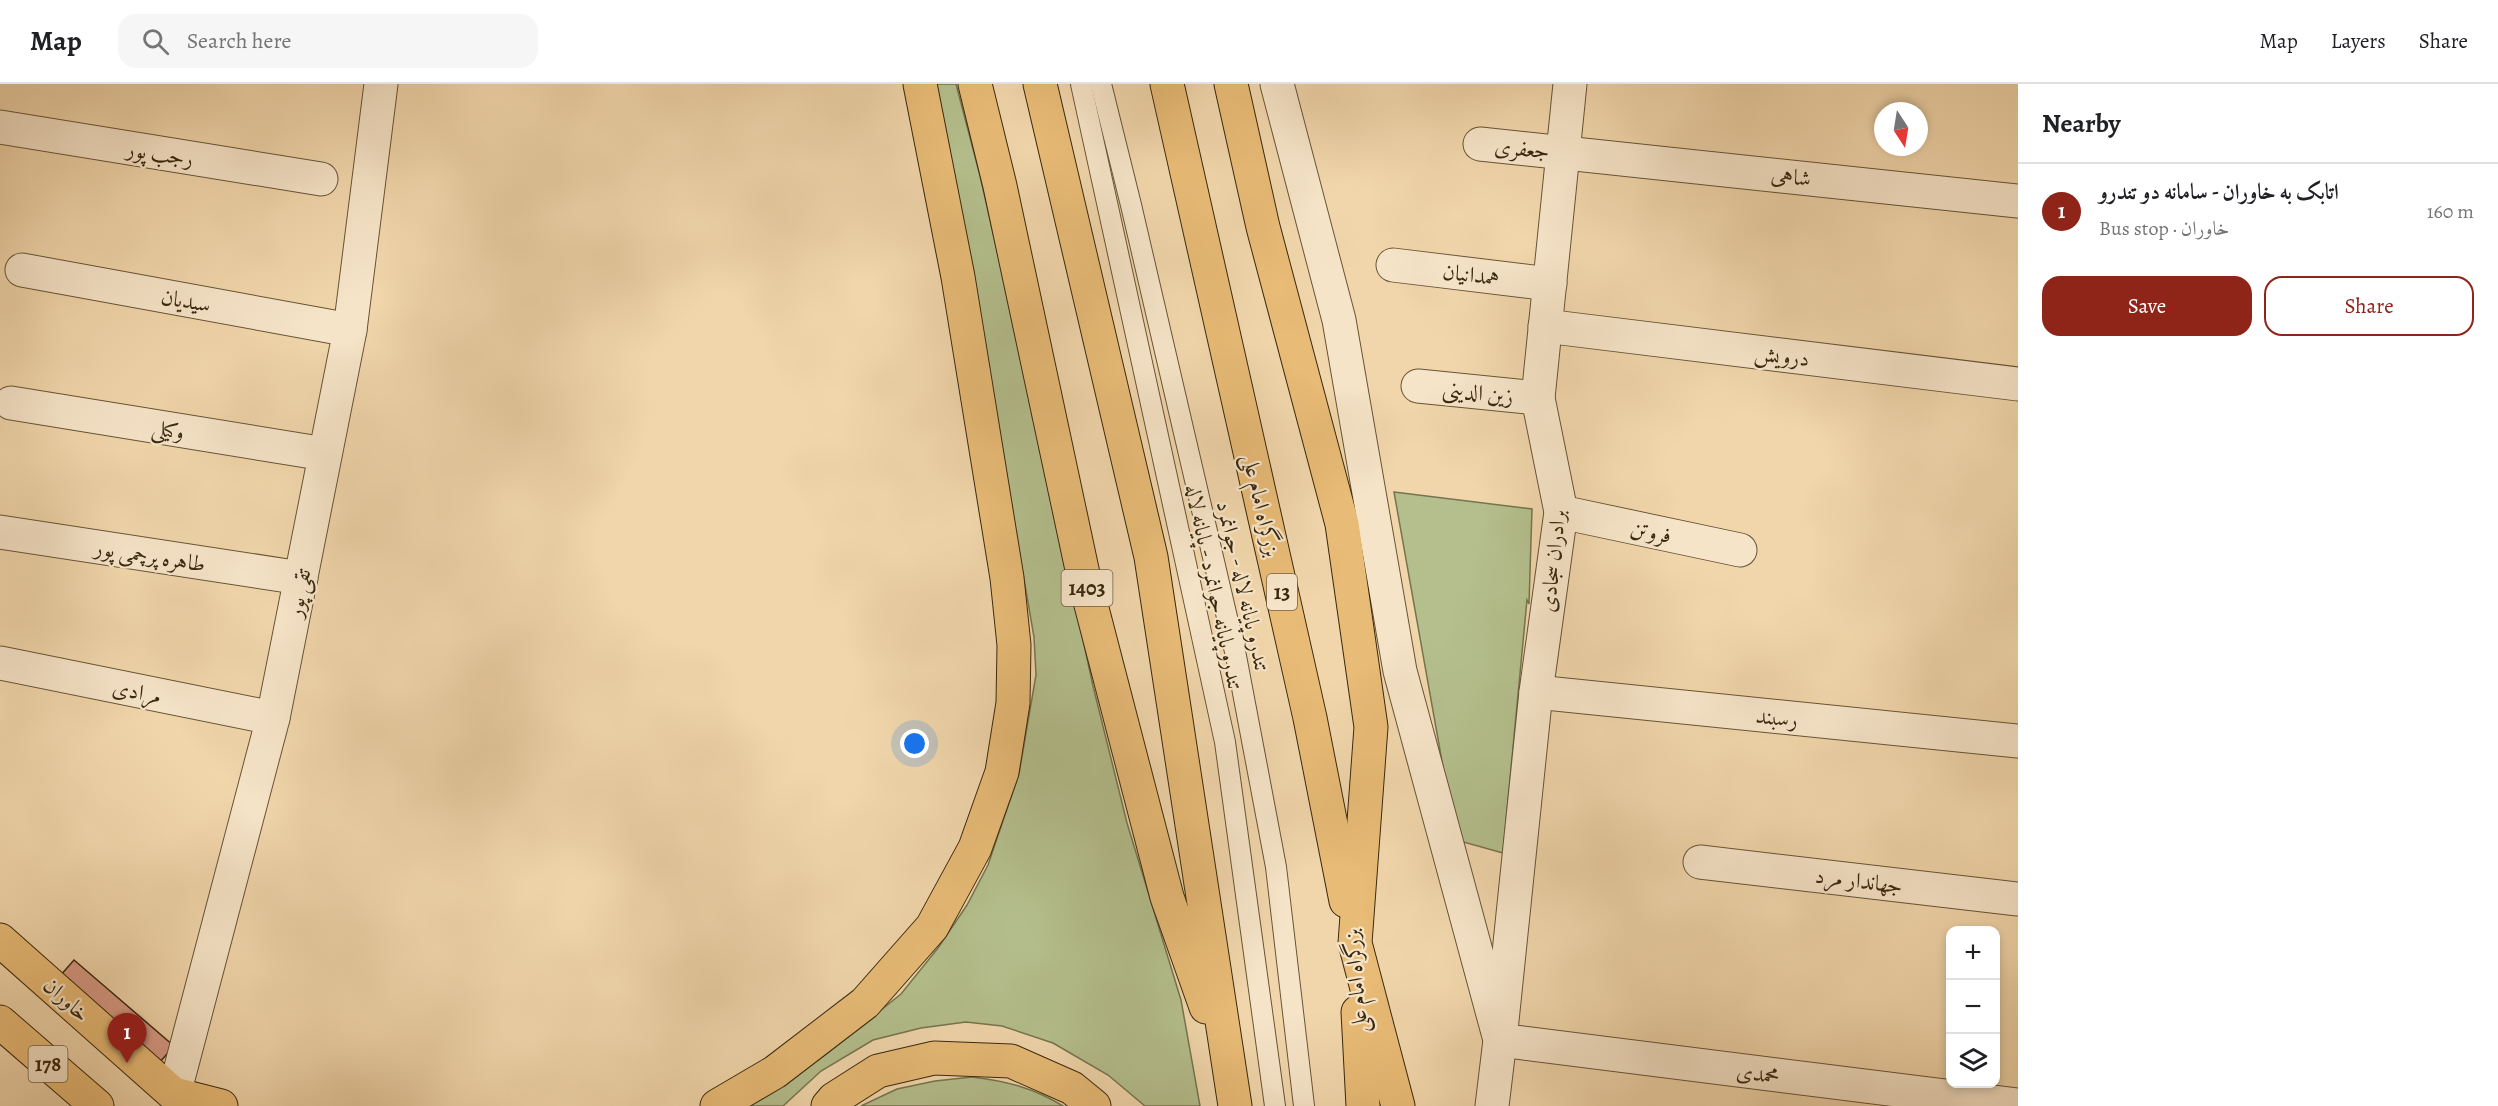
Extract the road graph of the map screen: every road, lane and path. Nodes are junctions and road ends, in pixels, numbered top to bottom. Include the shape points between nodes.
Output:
1 (381, 84) edge
2 (920, 84) edge
3 (975, 84) edge
4 (1040, 84) edge
5 (1081, 84) edge
6 (1101, 84) edge
7 (1167, 84) edge
8 (1231, 84) edge
9 (1277, 84) edge
10 (1570, 84) edge
11 (0, 128) edge
12 (1480, 144) dead end
13 (1563, 152) junction
14 (321, 179) dead end
15 (2018, 201) edge
16 (1393, 265) dead end
17 (22, 270) dead end
18 (1550, 284) junction
19 (1545, 326) junction
20 (350, 330) junction
21 (2018, 384) edge
22 (1418, 386) dead end
23 (1538, 398) junction
24 (11, 403) dead end
25 (325, 454) junction
26 (1561, 512) junction
27 (0, 532) edge
28 (1740, 550) dead end
29 (301, 578) junction
30 (0, 663) edge
31 (1536, 692) junction
32 (273, 718) junction
33 (2018, 741) edge
34 (1700, 862) dead end
35 (2018, 899) edge
36 (0, 940) edge
37 (1354, 943) junction
38 (0, 1022) edge
39 (1500, 1040) junction
40 (1234, 1094) edge
41 (2017, 1099) edge
42 (180, 1100) edge
43 (97, 1106) edge
44 (221, 1106) edge
45 (717, 1106) edge
46 (828, 1106) edge
47 (1094, 1106) edge
48 (1275, 1106) edge
49 (1304, 1106) edge
50 (1363, 1106) edge
51 (1398, 1106) edge
52 (1492, 1106) edge

1 - 20 street, تقی پور
2 - 45 main road via 958,277 1007,578 1014,645 1013,703 1002,772 975,848 932,927 865,1003 775,1072
3 - 40 main road, 1403 via 1083,574 1167,897
4 - 40 main road via 1151,557
5 - 48 lane, تندرو پایانه جوانمرد - پایانه لاله via 1225,742
6 - 49 lane, تندرو پایانه لاله - جوانمرد via 1236,657 1276,867
7 - 37 main road, بزرگراه امام علی / 13 via 1310,718
8 - 37 main road via 1263,227 1342,524 1368,705 1371,727
9 - 39 street via 1339,320 1400,671
10 - 13 street, برادران سجادی
11 - 14 street, رجب پور
12 - 13 street, جعفری
13 - 15 street, شاهی
13 - 18 street, برادران سجادی
16 - 18 street, همدانیان
17 - 20 street, سیدیان
18 - 19 street, برادران سجادی
19 - 21 street, درویش
19 - 23 street, برادران سجادی
20 - 25 street, تقی پور
22 - 23 street, زین الدینی
23 - 26 street, برادران سجادی
24 - 25 street, وکیلی
25 - 29 street, تقی پور
26 - 28 street, فروتن
26 - 31 street, برادران سجادی
27 - 29 street, طاهره پرچمی پور
29 - 32 street, تقی پور
30 - 32 street, مرادی
31 - 33 street, رسبند
31 - 39 street, برادران سجادی
32 - 42 street, تقی پور
34 - 35 street, جهاندار مرد
36 - 42 main road, خاوران
37 - 50 main road, بزرگراه امام علی / 13
37 - 51 main road
38 - 43 main road, 178
39 - 41 street, محمدی
39 - 52 street, برادران سجادی
42 - 44 main road
46 - 47 main road via 878,1071 934,1058 1011,1061 1072,1088

